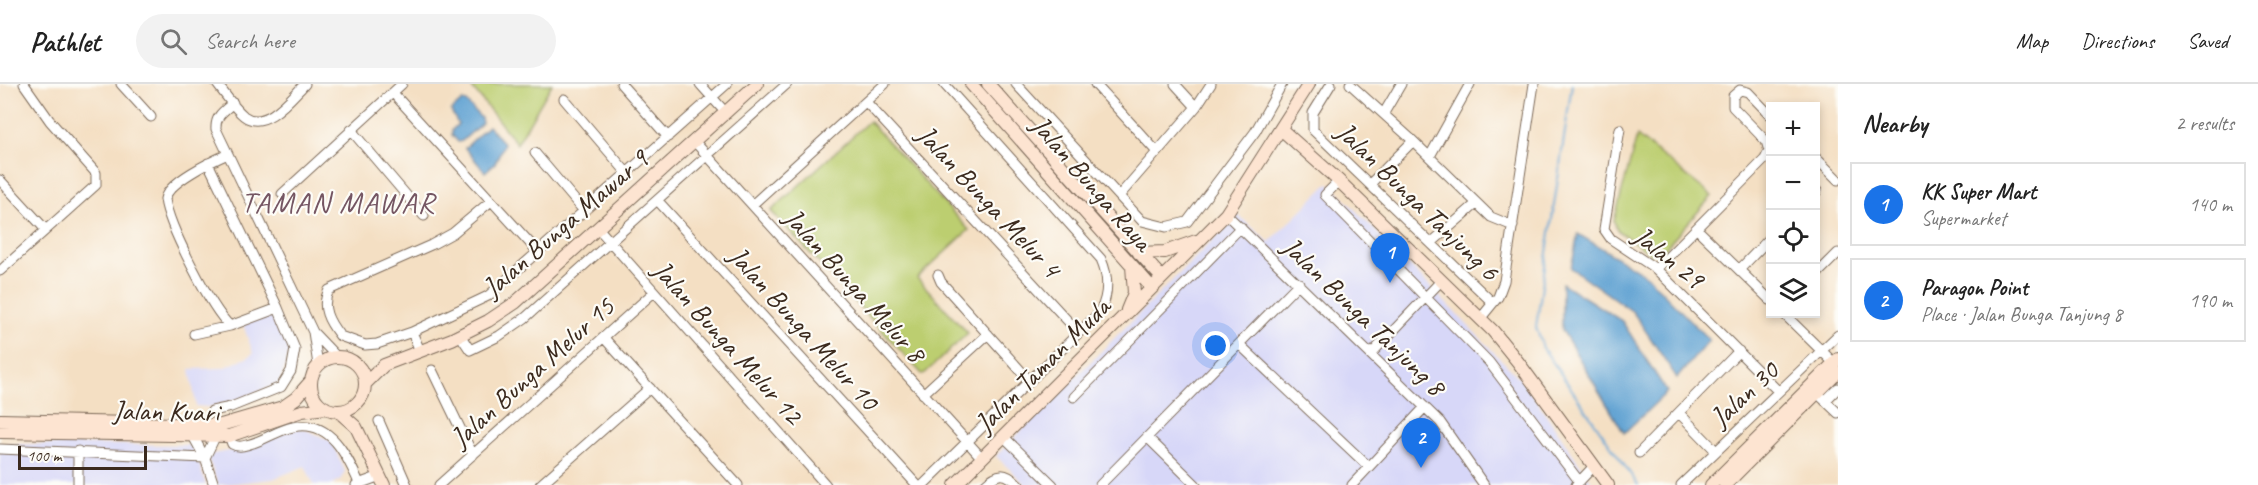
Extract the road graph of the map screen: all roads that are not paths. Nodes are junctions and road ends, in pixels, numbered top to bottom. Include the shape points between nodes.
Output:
1 (24, 84) edge
2 (121, 84) edge
3 (217, 84) edge
4 (305, 84) edge
5 (402, 84) edge
6 (621, 84) edge
7 (700, 84) edge
8 (727, 84) edge
9 (757, 84) edge
10 (787, 84) edge
11 (885, 84) edge
12 (944, 84) edge
13 (971, 84) edge
14 (987, 84) edge
15 (1016, 84) edge
16 (1095, 84) edge
17 (1175, 84) edge
18 (1211, 84) edge
19 (1282, 84) edge
20 (1309, 84) edge
21 (1331, 84) edge
22 (1350, 84) edge
23 (1401, 84) edge
24 (1470, 84) edge
25 (1534, 84) edge
26 (393, 93) junction
27 (712, 98) junction
28 (564, 99) dead end
29 (866, 102) junction
30 (233, 103) junction
31 (1196, 107) junction
32 (1766, 111) edge
33 (726, 113) junction
34 (1384, 113) junction
35 (151, 117) dead end
36 (1620, 129) dead end
37 (351, 130) junction
38 (1282, 130) junction
39 (668, 137) junction
40 (694, 141) junction
41 (1413, 141) junction
42 (1766, 141) edge
43 (1157, 152) junction
44 (535, 153) dead end
45 (228, 154) junction
46 (707, 156) junction
47 (1430, 156) junction
48 (1767, 156) edge
49 (208, 163) junction
50 (1820, 163) edge
51 (627, 173) junction
52 (0, 180) edge
53 (1339, 180) junction
54 (1838, 180) edge
55 (1370, 184) junction
56 (282, 194) dead end
57 (1119, 196) junction
58 (491, 201) junction
59 (658, 201) junction
60 (1476, 204) junction
61 (752, 205) junction
62 (584, 211) junction
63 (1226, 214) junction
64 (424, 216) dead end
65 (1513, 226) junction
66 (1241, 227) junction
67 (598, 228) junction
68 (45, 229) junction
69 (1697, 229) junction
70 (1206, 236) junction
71 (1766, 242) edge
72 (611, 243) junction
73 (1431, 243) junction
74 (538, 253) junction
75 (1139, 253) junction
76 (1838, 253) edge
77 (1132, 265) junction
78 (1656, 269) junction
79 (1739, 270) junction
80 (1820, 270) edge
81 (0, 271) edge
82 (938, 275) dead end
83 (1162, 278) junction
84 (1441, 281) junction
85 (1299, 283) junction
86 (1152, 288) junction
87 (654, 292) junction
88 (1766, 296) edge
89 (1426, 297) junction
90 (1493, 303) junction
91 (278, 308) junction
92 (1788, 318) edge
93 (1122, 319) junction
94 (1480, 319) junction
95 (230, 326) junction
96 (313, 332) junction
97 (412, 332) junction
98 (1078, 332) junction
99 (194, 334) dead end
100 (988, 334) junction
101 (460, 335) junction
102 (1838, 335) edge
103 (604, 338) junction
104 (1239, 344) junction
105 (420, 351) junction
106 (1739, 351) junction
107 (1822, 351) junction
108 (1371, 354) junction
109 (336, 356) junction
110 (356, 364) junction
111 (1836, 364) edge
112 (318, 365) junction
113 (384, 365) junction
114 (432, 370) dead end
115 (1029, 380) junction
116 (310, 381) junction
117 (365, 384) junction
118 (650, 388) junction
119 (1838, 388) edge
120 (1778, 391) junction
121 (923, 394) junction
122 (1074, 397) dead end
123 (1821, 397) junction
124 (361, 398) junction
125 (1425, 407) junction
126 (332, 410) junction
127 (1679, 412) junction
128 (1838, 413) edge
129 (0, 420) edge
130 (379, 422) dead end
131 (221, 425) junction
132 (356, 427) junction
133 (0, 432) edge
134 (193, 436) junction
135 (228, 436) junction
136 (1004, 436) junction
137 (214, 437) junction
138 (1147, 437) junction
139 (967, 443) junction
140 (0, 449) edge
141 (1716, 451) junction
142 (78, 452) junction
143 (1639, 453) dead end
144 (473, 455) junction
145 (205, 458) junction
146 (982, 458) junction
147 (1594, 466) junction
148 (1369, 467) junction
149 (382, 480) edge
150 (1577, 483) edge
151 (359, 484) edge
152 (78, 485) edge
153 (214, 485) edge
154 (407, 485) edge
155 (439, 485) edge
156 (540, 485) edge
157 (737, 485) edge
158 (826, 485) edge
159 (917, 485) edge
160 (923, 485) edge
161 (955, 485) edge
162 (984, 485) edge
163 (1019, 485) edge
164 (1053, 485) edge
165 (1100, 485) edge
166 (1196, 485) edge
167 (1352, 485) edge
168 (1484, 485) edge
169 (1608, 485) edge
170 (1681, 485) edge
171 (1712, 485) edge
172 (1725, 485) edge

1 - 68 street via 98,177 96,185
2 - 35 street
3 - 30 street
4 - 30 street via 267,118 254,121
5 - 26 street
6 - 39 street
7 - 27 street
8 - 27 street
9 - 33 street, Jalan Bunga Mawar 9
10 - 46 street
11 - 29 street
12 - 98 street via 1101,259 1107,278 1106,297 1100,312
13 - 77 street, Jalan Bunga Raya
14 - 75 street, Jalan Bunga Raya
15 - 57 street
16 - 43 street
17 - 31 street
18 - 31 street
19 - 57 street via 1255,132 1187,222 1153,226 1142,221
20 - 38 street, Jalan Taman Muda
21 - 55 street, Jalan Bunga Tanjung 6 via 1313,113 1313,130
22 - 34 street
23 - 34 street
24 - 47 street
25 - 65 street
26 - 37 street
26 - 58 street
27 - 33 street
27 - 39 street
28 - 51 street
29 - 61 street
29 - 98 street, Jalan Bunga Melur 4
30 - 45 street via 215,121
31 - 43 street
32 - 42 street via 1748,92 1740,90 1733,96 1733,107
33 - 40 street, Jalan Bunga Mawar 9
34 - 41 street
36 - 78 street, Jalan 29 via 1605,229 1611,239
37 - 56 street
37 - 64 street
38 - 53 street
38 - 63 street, Jalan Taman Muda
39 - 51 street
40 - 46 street, Jalan Bunga Melur 8
40 - 67 street, Jalan Bunga Mawar 9
41 - 47 street
41 - 55 street
43 - 57 street
44 - 62 street
45 - 49 street
45 - 96 street
46 - 59 street
46 - 61 street, Jalan Bunga Melur 8
47 - 60 street
48 - 69 street
49 - 91 street
49 - 95 street via 168,192 165,199 203,287
50 - 54 street
51 - 62 street
52 - 68 street
53 - 84 street
53 - 89 street via 1325,195
55 - 73 street, Jalan Bunga Tanjung 6
58 - 74 street
58 - 97 street via 453,232 416,252 340,283 324,299 340,336 365,345
59 - 72 street
59 - 159 street, Jalan Bunga Melur 10
60 - 65 street via 1491,217
60 - 73 street
61 - 121 street, Jalan Bunga Melur 8
62 - 74 street
63 - 66 street, Jalan Bunga Tanjung 8
63 - 70 street, Jalan Taman Muda
65 - 90 street via 1504,281
66 - 85 street, Jalan Bunga Tanjung 8
66 - 122 street
67 - 72 street, Jalan Bunga Melur 12
67 - 101 street, Jalan Bunga Mawar 9 via 514,303
68 - 81 street
69 - 78 street
69 - 79 street
70 - 75 street via 1176,249
70 - 83 street, Jalan Taman Muda
71 - 79 street
72 - 87 street, Jalan Bunga Melur 12
72 - 101 street via 499,336 470,350
73 - 90 street, Jalan Bunga Tanjung 6
74 - 97 street via 488,296
75 - 83 street, Jalan Bunga Raya
76 - 80 street
77 - 86 street, Jalan Bunga Raya
77 - 93 street via 1134,293
78 - 106 street, Jalan 29
79 - 88 street
82 - 100 street
83 - 86 street, Jalan Taman Muda
84 - 89 street
84 - 94 street
85 - 104 street
85 - 108 street, Jalan Bunga Tanjung 8
86 - 93 street, Jalan Taman Muda
87 - 103 street, Jalan Bunga Melur 15
87 - 158 street, Jalan Bunga Melur 12
89 - 108 street
89 - 150 street via 1508,385
90 - 94 street
91 - 95 street
91 - 131 street via 295,349 286,382 274,392 215,410
92 - 107 street
93 - 136 street, Jalan Taman Muda
94 - 147 street via 1512,354
95 - 99 street
96 - 109 street
96 - 112 street
97 - 105 street
98 - 115 street
100 - 115 street
100 - 121 street
101 - 105 street, Jalan Bunga Mawar 9
102 - 107 street, Jalan 30
103 - 118 street
103 - 144 street, Jalan Bunga Melur 15
104 - 138 street
104 - 148 street
105 - 113 street, Jalan Bunga Mawar 9
106 - 120 street, Jalan 29
106 - 127 street
107 - 111 street
107 - 120 street, Jalan 30
108 - 125 street, Jalan Bunga Tanjung 8
109 - 110 street
109 - 112 street
110 - 113 street, Jalan Bunga Mawar 9
110 - 117 street
111 - 123 street
111 - 171 street
112 - 116 street
113 - 117 street, Jalan Bunga Mawar 9
114 - 144 street
115 - 139 street
116 - 126 street via 314,397
116 - 131 street, Jalan Kuari via 283,407
117 - 124 street
118 - 156 street
118 - 157 street
119 - 123 street
120 - 141 street, Jalan 30
121 - 139 street, Jalan Bunga Melur 8
123 - 128 street
123 - 172 street
124 - 126 street via 347,410
124 - 132 street
125 - 148 street
125 - 168 street, Jalan Bunga Tanjung 8
126 - 132 street
126 - 135 street, Jalan Kuari via 302,411
127 - 141 street
127 - 143 street
129 - 131 street, Jalan Kuari
130 - 154 street
132 - 149 street
133 - 134 street, Jalan Kuari
134 - 137 street, Jalan Kuari
134 - 145 street
135 - 137 street, Jalan Kuari
135 - 151 street via 232,444 242,446 291,427 303,425 320,430 340,445
136 - 146 street, Jalan Taman Muda
136 - 164 street
137 - 145 street
138 - 165 street
138 - 166 street
139 - 146 street, Jalan Bunga Melur 8
139 - 160 street
140 - 142 street
141 - 170 street, Jalan 30
142 - 145 street
142 - 152 street
144 - 155 street, Jalan Bunga Melur 15
145 - 153 street
146 - 161 street, Jalan Taman Muda
147 - 150 street
147 - 169 street
148 - 167 street
149 - 151 street
162 - 163 street via 1001,473 1008,474

